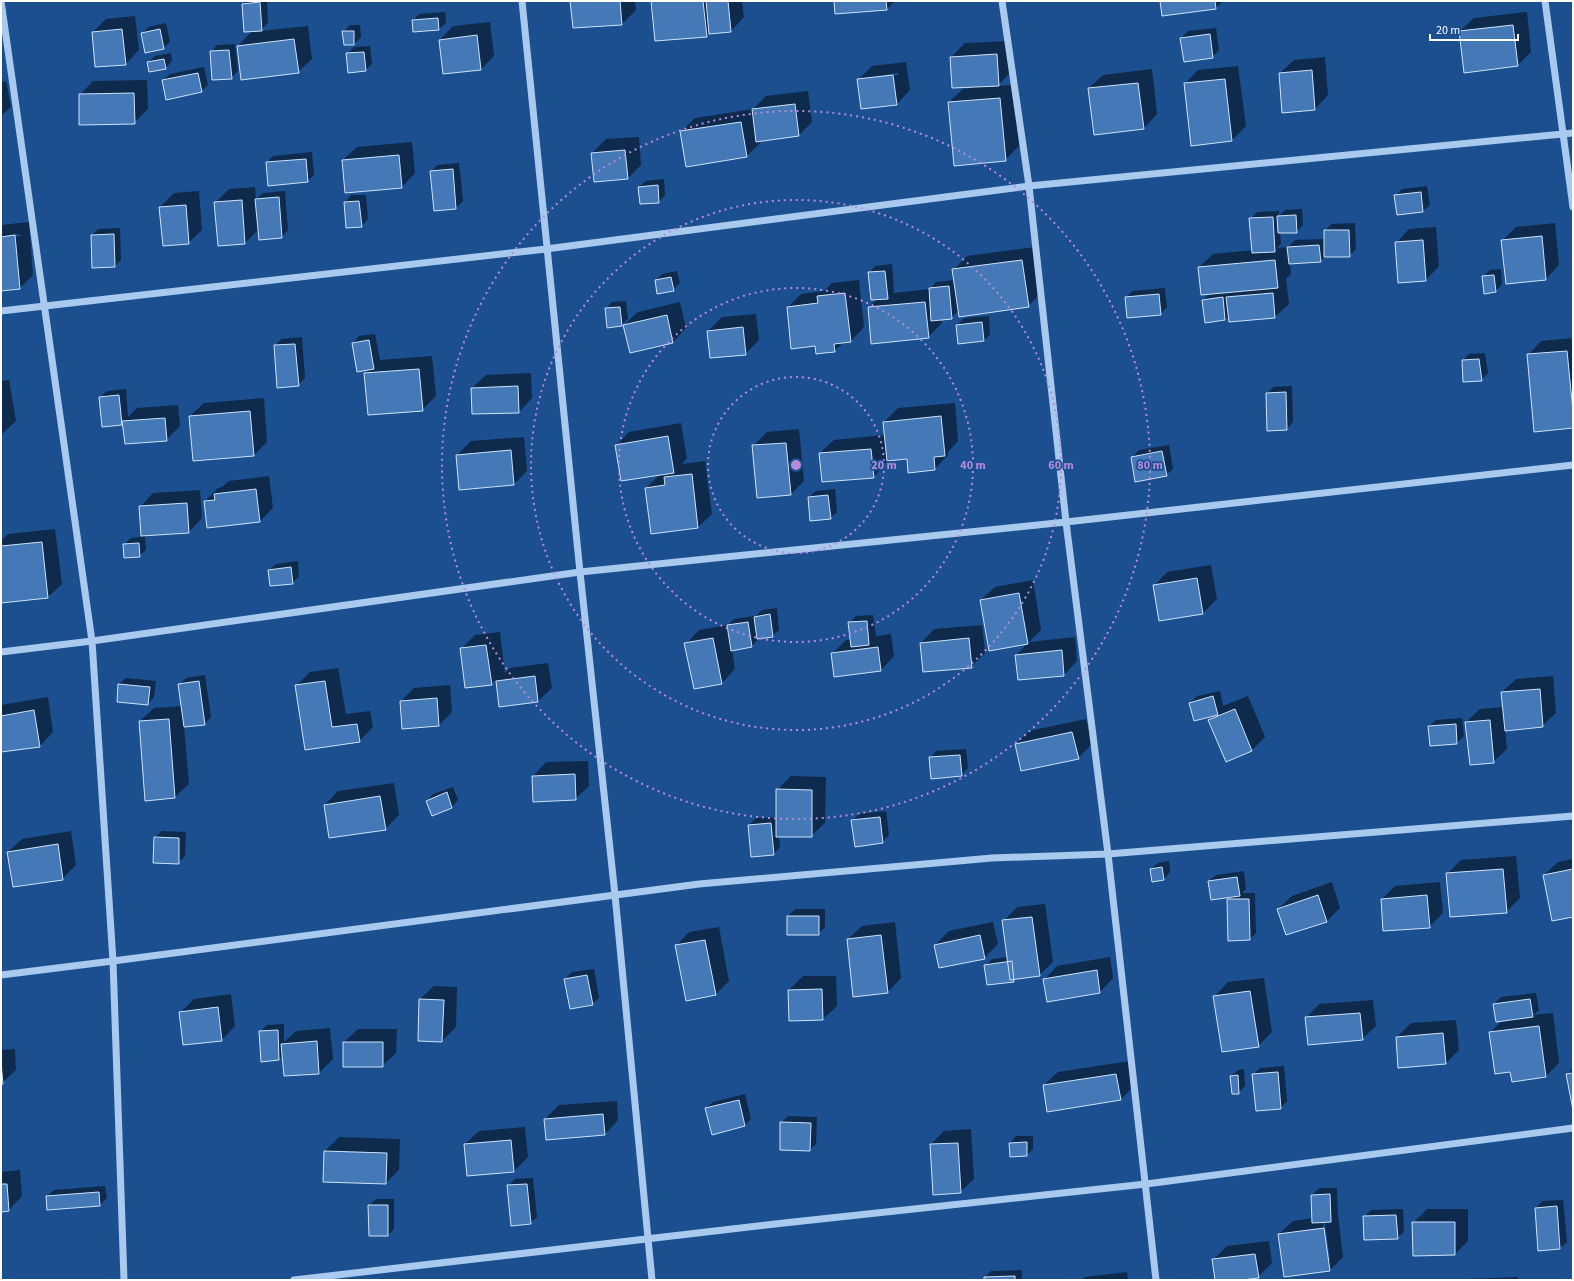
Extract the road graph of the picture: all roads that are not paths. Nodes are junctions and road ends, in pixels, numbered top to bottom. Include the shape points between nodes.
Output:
1 (1, 1) edge
2 (522, 1) edge
3 (1002, 1) edge
4 (1545, 1) edge
5 (1573, 133) edge
6 (1564, 134) junction
7 (1029, 186) junction
8 (1573, 208) edge
9 (546, 249) junction
10 (43, 306) junction
11 (1, 311) edge
12 (1573, 465) edge
13 (1066, 522) junction
14 (580, 572) junction
15 (92, 641) junction
16 (1, 652) edge
17 (1573, 816) edge
18 (1108, 854) junction
19 (615, 895) junction
20 (113, 961) junction
21 (1, 975) edge
22 (1573, 1128) edge
23 (1146, 1184) junction
24 (647, 1239) junction
25 (124, 1280) edge
26 (294, 1280) edge
27 (652, 1280) edge
28 (1156, 1280) edge

1 - 10 street
2 - 9 street
3 - 7 street
4 - 6 street
5 - 6 street
6 - 7 street
6 - 8 street
7 - 9 street
7 - 13 street
9 - 10 street
9 - 14 street
10 - 11 street
10 - 15 street
12 - 13 street
13 - 14 street
13 - 18 street
14 - 15 street
14 - 19 street
15 - 16 street
15 - 20 street
17 - 18 street
18 - 19 street via 992,858 699,884
18 - 23 street
19 - 20 street
19 - 24 street
20 - 21 street
20 - 25 street
22 - 23 street
23 - 24 street
23 - 28 street
24 - 26 street
24 - 27 street

